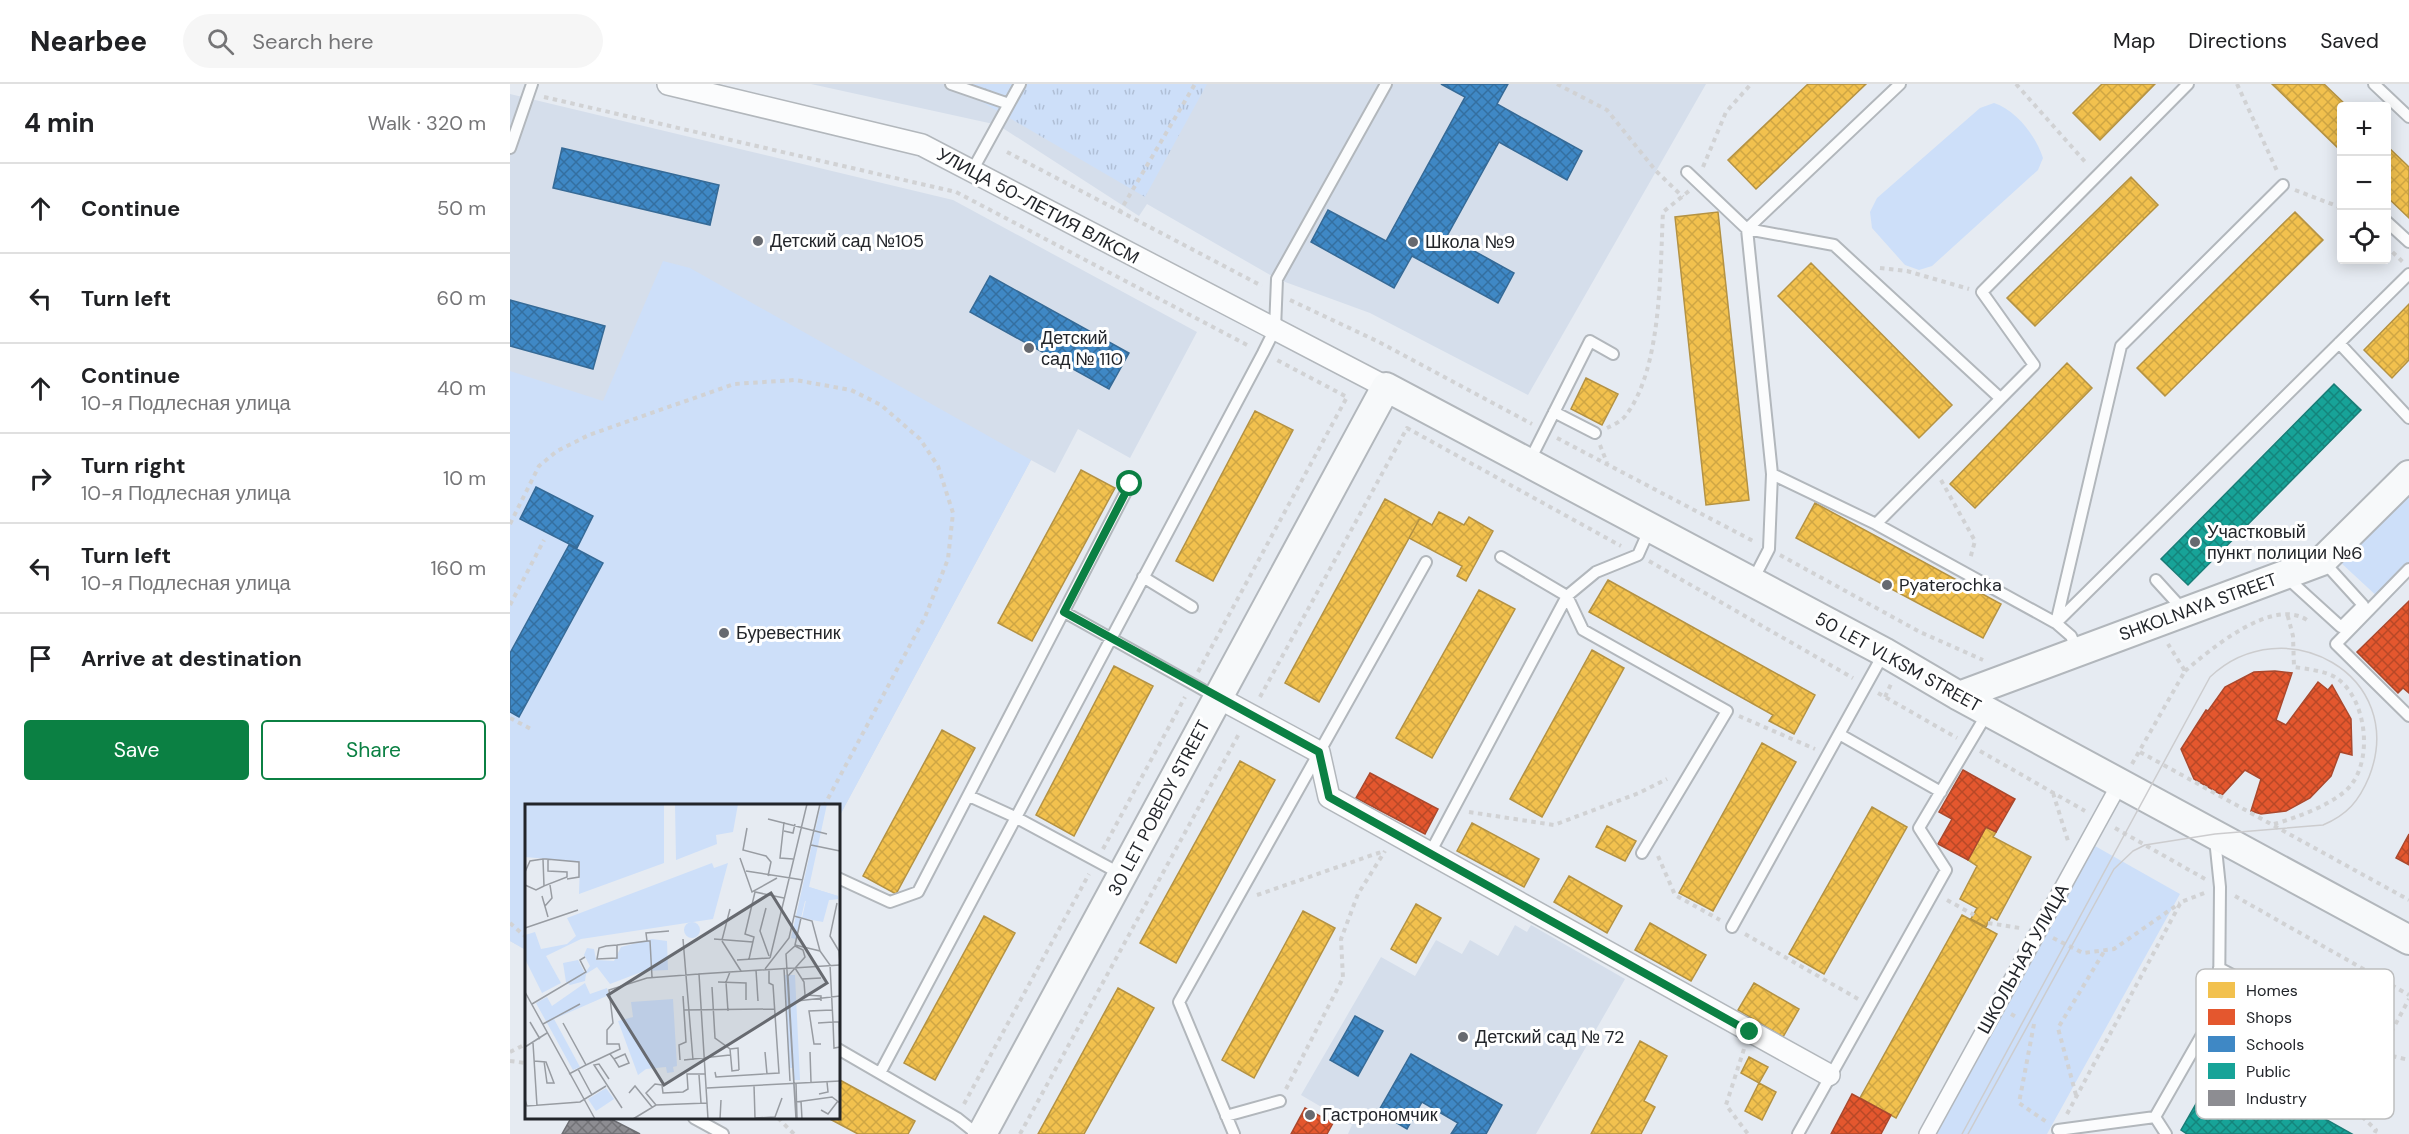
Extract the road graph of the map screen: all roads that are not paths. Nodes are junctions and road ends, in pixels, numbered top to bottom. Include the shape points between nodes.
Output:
1 (668, 84) edge
2 (951, 84) edge
3 (1020, 84) edge
4 (1386, 84) edge
5 (1900, 84) edge
6 (2188, 84) edge
7 (2374, 84) edge
8 (531, 89) edge
9 (1009, 104) junction
10 (2409, 117) edge
11 (510, 148) edge
12 (972, 171) junction
13 (1687, 172) dead end
14 (2283, 185) road end
15 (2391, 226) edge
16 (1747, 229) junction
17 (2409, 242) edge
18 (2409, 274) edge
19 (1275, 329) junction
20 (2339, 343) junction
21 (1613, 354) dead end
22 (1386, 387) junction
23 (2000, 398) junction
24 (1554, 412) junction
25 (2409, 417) edge
26 (1595, 433) road end
27 (1528, 462) junction
28 (1772, 474) junction
29 (2409, 475) edge
30 (1130, 484) dead end
31 (1876, 524) junction
32 (1650, 528) junction
33 (1501, 557) dead end
34 (2322, 561) junction
35 (1426, 562) dead end
36 (2409, 569) edge
37 (2284, 575) junction
38 (1143, 577) junction
39 (2156, 580) dead end
40 (1752, 582) junction
41 (1567, 596) junction
42 (1192, 607) dead end
43 (1064, 612) junction
44 (2167, 619) junction
45 (2056, 623) junction
46 (1110, 638) junction
47 (1884, 652) junction
48 (2078, 652) junction
49 (1959, 696) junction
50 (1218, 698) junction
51 (1988, 712) junction
52 (2409, 717) edge
53 (1839, 734) junction
54 (1319, 752) junction
55 (2120, 783) junction
56 (1941, 792) junction
57 (969, 796) junction
58 (1016, 817) junction
59 (2215, 834) junction
60 (1430, 853) junction
61 (1642, 853) dead end
62 (1122, 875) junction
63 (840, 879) edge
64 (1732, 927) dead end
65 (2409, 939) edge
66 (2219, 968) edge
67 (2196, 1045) edge
68 (840, 1050) edge
69 (880, 1073) junction
70 (1829, 1075) junction
71 (1280, 1101) road end
72 (1226, 1116) junction
73 (2155, 1117) junction
74 (696, 1119) edge
75 (2062, 1132) edge
76 (723, 1134) edge
77 (977, 1134) edge
78 (982, 1134) edge
79 (1234, 1134) edge
80 (1798, 1134) edge
81 (1927, 1134) edge
82 (2166, 1134) edge

1 - 12 street, УЛИЦА 50-ЛЕТИЯ ВЛКСМ via 922,145
2 - 9 lane
3 - 9 lane
4 - 19 lane via 1277,279
5 - 16 lane
6 - 23 lane via 1982,292 2034,365
7 - 10 lane
8 - 11 lane
9 - 12 lane
12 - 19 street, УЛИЦА 50-ЛЕТИЯ ВЛКСМ
13 - 16 lane
14 - 45 lane via 2121,346
15 - 17 lane
16 - 23 lane via 1834,245
16 - 28 lane
18 - 20 lane
19 - 22 street, УЛИЦА 50-ЛЕТИЯ ВЛКСМ
19 - 38 lane
20 - 25 lane
20 - 45 lane
21 - 24 lane via 1590,341
22 - 27 main road, 50 LET VLKSM STREET
22 - 50 main road, 30 LET POBEDY STREET
23 - 31 lane
24 - 26 lane
24 - 27 lane
27 - 32 main road, 50 LET VLKSM STREET
28 - 31 lane
28 - 40 lane via 1769,549
29 - 34 main road, SHKOLNAYA STREET
30 - 43 lane
31 - 45 lane
32 - 40 main road, 50 LET VLKSM STREET
32 - 41 lane via 1638,555 1596,572
33 - 41 lane
34 - 37 main road, SHKOLNAYA STREET
34 - 37 lane via 2363,605 2341,627
35 - 54 lane
36 - 52 lane via 2336,644
37 - 44 main road, SHKOLNAYA STREET
38 - 42 lane
38 - 46 lane
39 - 44 lane via 2176,602
40 - 47 main road, 50 LET VLKSM STREET
41 - 60 lane
41 - 61 lane via 1583,630 1727,711
43 - 46 lane
43 - 57 lane
44 - 48 main road, SHKOLNAYA STREET
45 - 48 lane via 2071,636
46 - 50 lane
46 - 58 lane
47 - 49 main road, 50 LET VLKSM STREET
47 - 53 lane
48 - 49 main road, SHKOLNAYA STREET
49 - 51 main road, 50 LET VLKSM STREET
50 - 54 street
50 - 62 main road, 30 LET POBEDY STREET
51 - 55 main road, 50 LET VLKSM STREET
51 - 56 lane
53 - 56 lane
53 - 64 lane
54 - 60 street via 1329,797
54 - 72 lane via 1179,1002
55 - 59 main road, 50 LET VLKSM STREET
55 - 81 street, ШКОЛЬНАЯ УЛИЦА
56 - 70 lane via 1919,828 1946,870
57 - 58 lane
57 - 63 lane via 918,892 890,903
58 - 62 lane
58 - 69 lane
59 - 65 main road, 50 LET VLKSM STREET
59 - 66 lane via 2220,887
60 - 70 street
62 - 78 main road, 30 LET POBEDY STREET
67 - 73 lane
68 - 69 lane
69 - 77 lane
70 - 80 lane
71 - 72 lane
72 - 79 lane
73 - 75 lane
73 - 82 lane
74 - 76 lane

